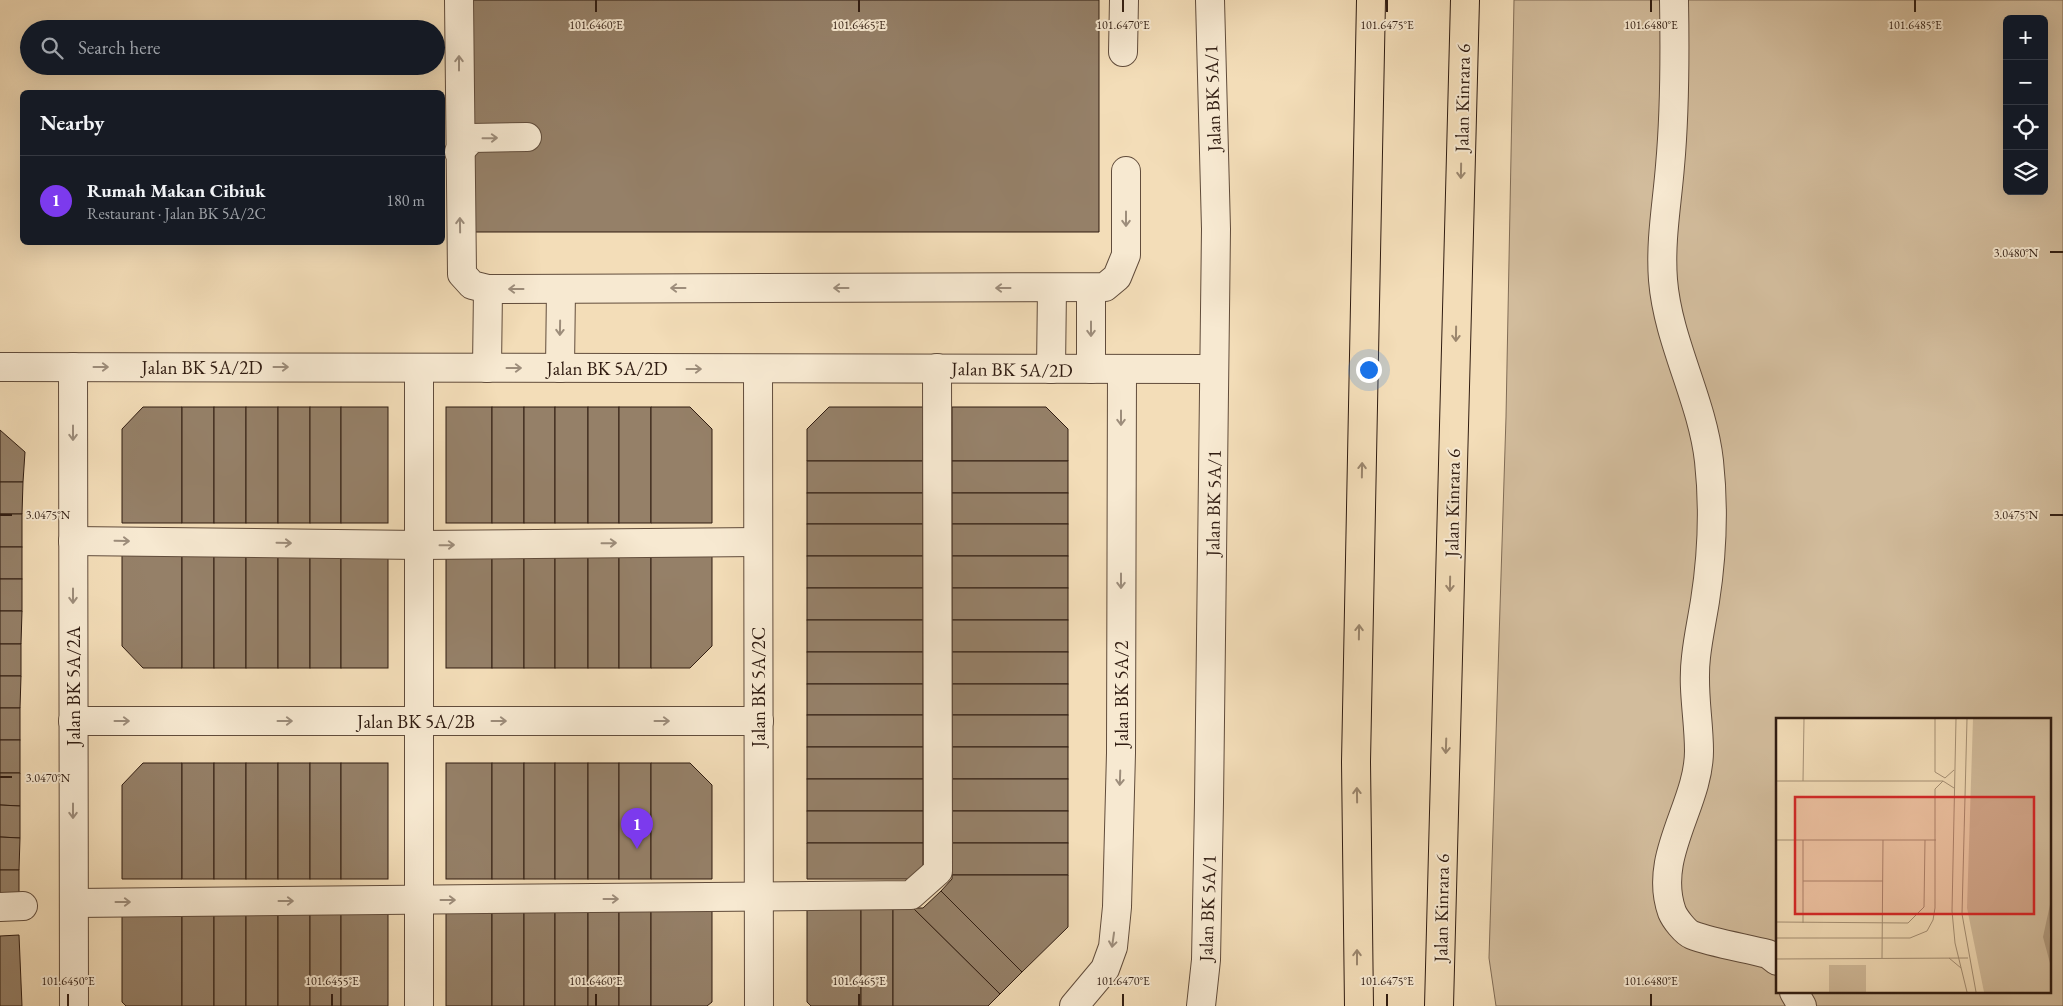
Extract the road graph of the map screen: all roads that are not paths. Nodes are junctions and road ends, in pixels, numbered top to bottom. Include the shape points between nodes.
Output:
1 (459, 0) edge
2 (1124, 0) edge
3 (1210, 0) edge
4 (1372, 0) edge
5 (1465, 0) edge
6 (1674, 0) edge
7 (1123, 52) dead end
8 (528, 138) dead end
9 (460, 152) junction
10 (1126, 170) dead end
11 (1052, 288) junction
12 (1091, 288) junction
13 (488, 289) junction
14 (561, 289) junction
15 (0, 367) edge
16 (73, 367) junction
17 (419, 368) junction
18 (487, 368) junction
19 (560, 368) junction
20 (937, 368) junction
21 (758, 369) junction
22 (1051, 370) junction
23 (1092, 370) junction
24 (1122, 370) junction
25 (1214, 370) junction
26 (73, 540) junction
27 (758, 542) junction
28 (419, 545) junction
29 (419, 720) junction
30 (759, 720) junction
31 (73, 721) junction
32 (759, 898) junction
33 (419, 900) junction
34 (74, 903) junction
35 (1776, 960) edge
36 (1795, 994) edge
37 (74, 1006) edge
38 (419, 1006) edge
39 (759, 1006) edge
40 (1074, 1006) edge
41 (1202, 1006) edge
42 (1359, 1006) edge
43 (1439, 1006) edge
44 (1802, 1006) edge

9 -> 1 street
2 - 7 street
3 - 25 street, Jalan BK 5A/1 via 1216,229
42 -> 4 main road via 1356,762
5 -> 43 main road, Jalan Kinrara 6
6 - 35 street via 1673,108 1662,247 1663,283 1674,333 1701,420 1709,461 1711,530 1694,691 1699,752 1697,769 1669,863 1668,894 1673,915 1690,934 1768,954
9 -> 8 street via 472,138
13 -> 9 street via 472,286 462,274
10 -> 12 street via 1126,255 1117,276 1105,287
11 - 12 street
11 -> 14 street
11 - 22 street
12 -> 23 street
14 -> 13 street
13 - 18 street
14 -> 19 street
15 - 16 street, Jalan BK 5A/2D
16 -> 17 street, Jalan BK 5A/2D
16 -> 26 street, Jalan BK 5A/2A
17 - 18 street, Jalan BK 5A/2D
17 - 28 street
18 -> 19 street, Jalan BK 5A/2D
19 -> 21 street, Jalan BK 5A/2D
20 - 21 street, Jalan BK 5A/2D
20 - 22 street, Jalan BK 5A/2D
20 - 32 street via 938,871 910,895
21 - 27 street, Jalan BK 5A/2C
22 - 23 street, Jalan BK 5A/2D
23 - 24 street, Jalan BK 5A/2D
24 - 25 street, Jalan BK 5A/2D
24 -> 40 street, Jalan BK 5A/2 via 1121,753 1117,907 1113,947 1105,969
25 - 41 street, Jalan BK 5A/1 via 1208,862
26 -> 28 street
26 -> 31 street, Jalan BK 5A/2A
28 -> 27 street
27 - 30 street, Jalan BK 5A/2C
28 - 29 street
29 -> 30 street, Jalan BK 5A/2B
31 -> 29 street, Jalan BK 5A/2B
29 - 33 street
30 - 32 street, Jalan BK 5A/2C
31 -> 34 street, Jalan BK 5A/2A
33 -> 32 street
32 - 39 street, Jalan BK 5A/2C
34 -> 33 street
33 - 38 street
34 - 37 street, Jalan BK 5A/2A
36 - 44 street

